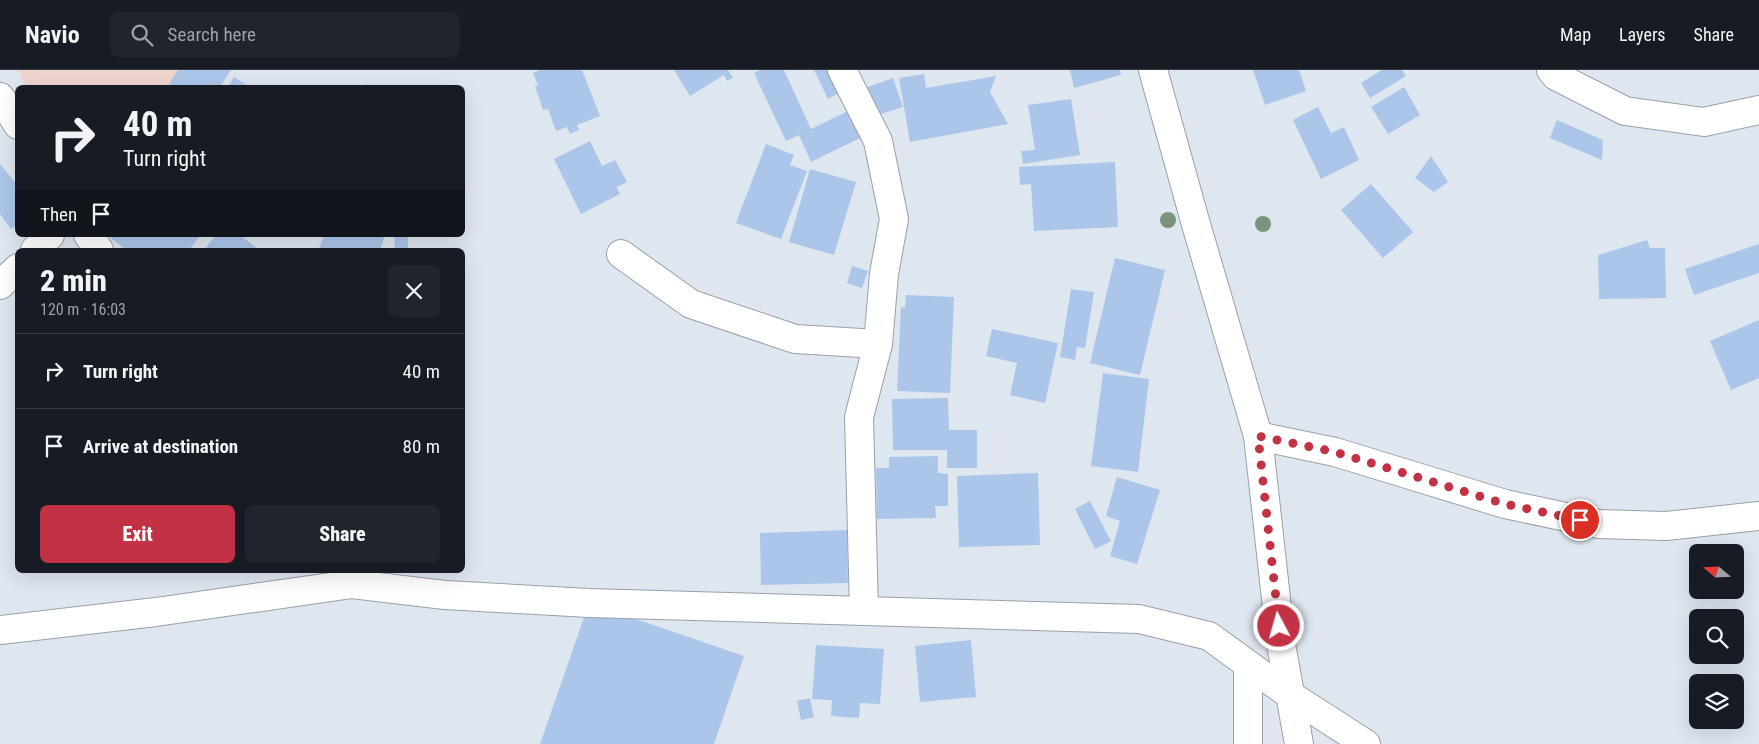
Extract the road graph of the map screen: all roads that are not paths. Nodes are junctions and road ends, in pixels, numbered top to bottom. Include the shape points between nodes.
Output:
1 (842, 70) edge
2 (1153, 70) edge
3 (1551, 70) edge
4 (0, 97) edge
5 (1759, 110) edge
6 (15, 120) edge
7 (48, 237) edge
8 (89, 237) edge
9 (37, 248) edge
10 (98, 248) edge
11 (621, 254) dead end
12 (15, 271) edge
13 (0, 285) edge
14 (878, 344) junction
15 (1258, 436) junction
16 (1759, 516) edge
17 (347, 577) edge
18 (864, 611) junction
19 (0, 630) edge
20 (1248, 666) junction
21 (1290, 694) junction
22 (1248, 744) edge
23 (1299, 744) edge
24 (1366, 744) edge

1 - 14 street via 878,141 894,219 884,274
2 - 15 street
3 - 5 street via 1556,76 1625,111 1704,122
4 - 6 street
7 - 9 street
8 - 10 street
11 - 14 street via 691,304 795,339
12 - 13 street
14 - 18 street via 859,417
15 - 16 street via 1335,452 1505,504 1599,524 1666,526
15 - 21 street via 1281,644
17 - 18 street via 445,594 579,602
17 - 19 street via 156,612
18 - 20 street via 1139,619 1208,636
20 - 21 street
20 - 22 street
21 - 23 street
21 - 24 street

